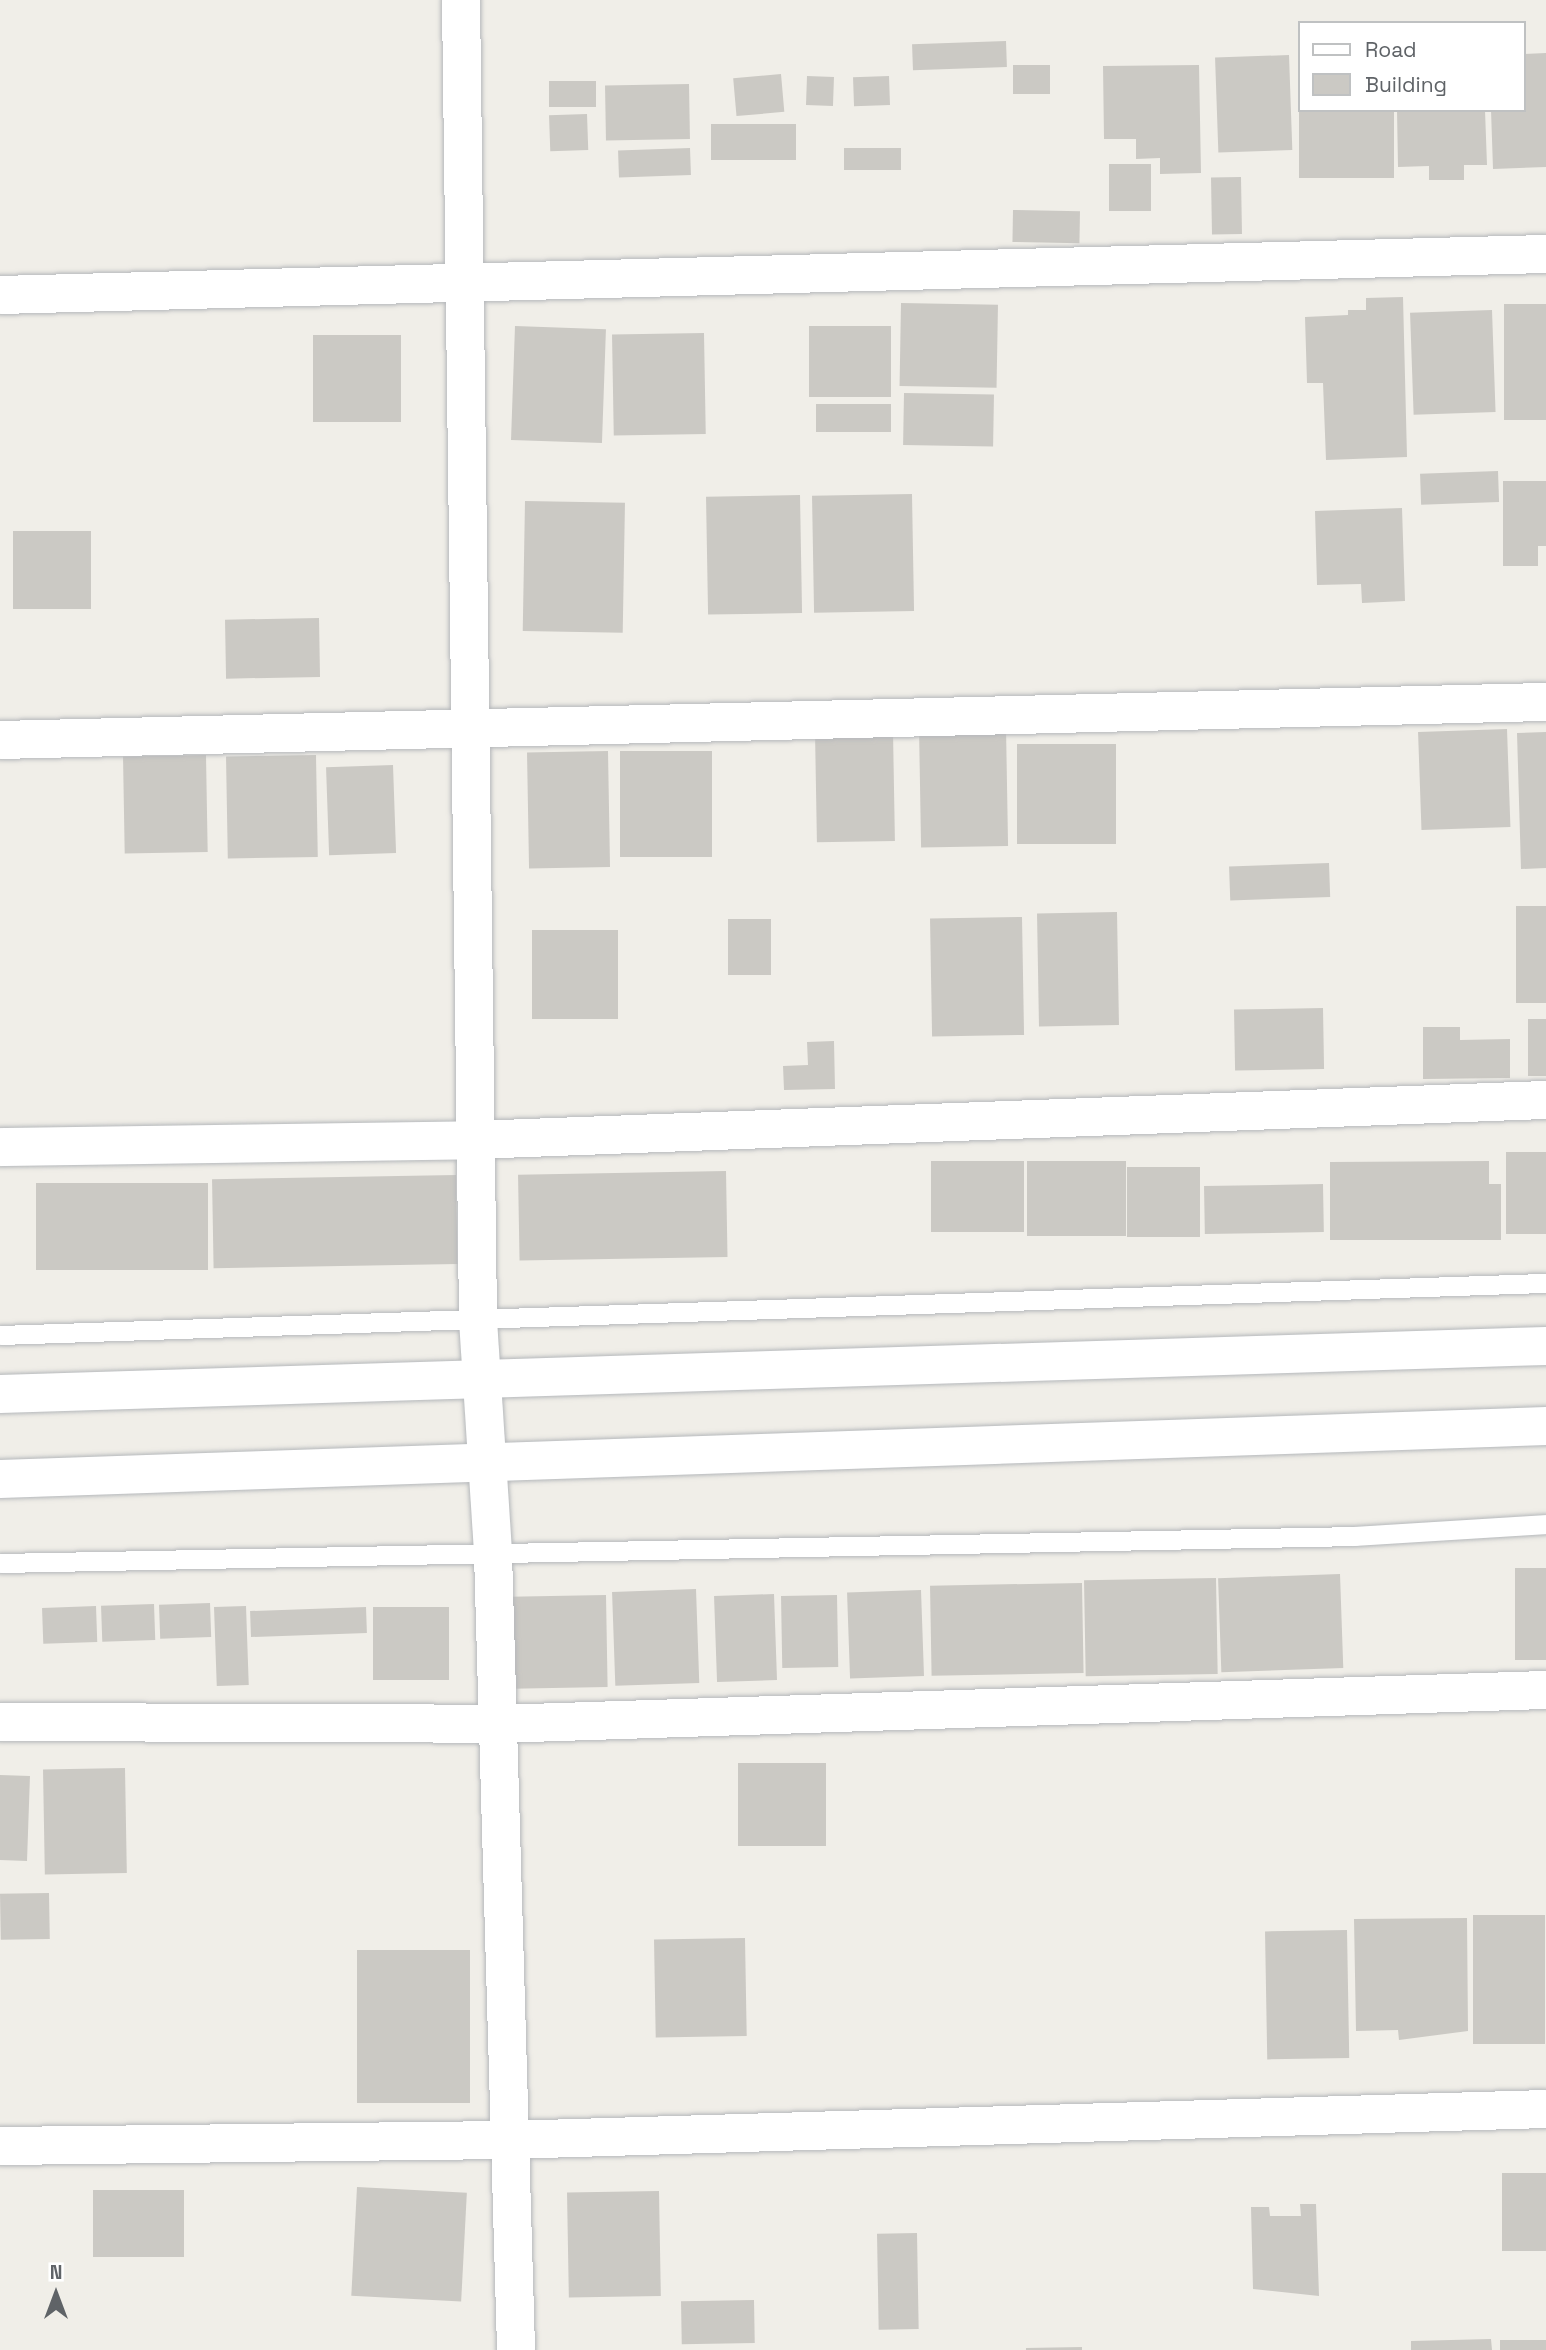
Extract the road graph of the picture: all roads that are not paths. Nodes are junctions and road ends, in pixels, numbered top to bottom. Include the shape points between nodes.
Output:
1 (461, 0) edge
2 (1546, 254) edge
3 (464, 283) junction
4 (0, 295) edge
5 (1546, 702) edge
6 (470, 728) junction
7 (0, 740) edge
8 (1546, 1100) edge
9 (474, 1140) junction
10 (0, 1147) edge
11 (1546, 1283) edge
12 (478, 1320) junction
13 (0, 1335) edge
14 (1546, 1346) edge
15 (482, 1383) junction
16 (0, 1394) edge
17 (1546, 1426) edge
18 (488, 1466) junction
19 (0, 1479) edge
20 (1546, 1524) edge
21 (494, 1553) junction
22 (0, 1563) edge
23 (1546, 1690) edge
24 (0, 1722) edge
25 (498, 1724) junction
26 (1546, 2109) edge
27 (508, 2140) junction
28 (0, 2146) edge
29 (516, 2350) edge

1 - 3 street
2 - 3 street
3 - 4 street
3 - 6 street
5 - 6 street
6 - 7 street
6 - 9 street
8 - 9 street
9 - 10 street
9 - 12 street
11 - 12 lane
12 - 13 lane
12 - 15 street
14 - 15 street
15 - 16 street
15 - 18 street
17 - 18 street
18 - 19 street
18 - 21 street
20 - 21 lane via 1355,1536
21 - 22 lane
21 - 25 street
23 - 25 street
24 - 25 street
25 - 27 street
26 - 27 street
27 - 28 street
27 - 29 street

